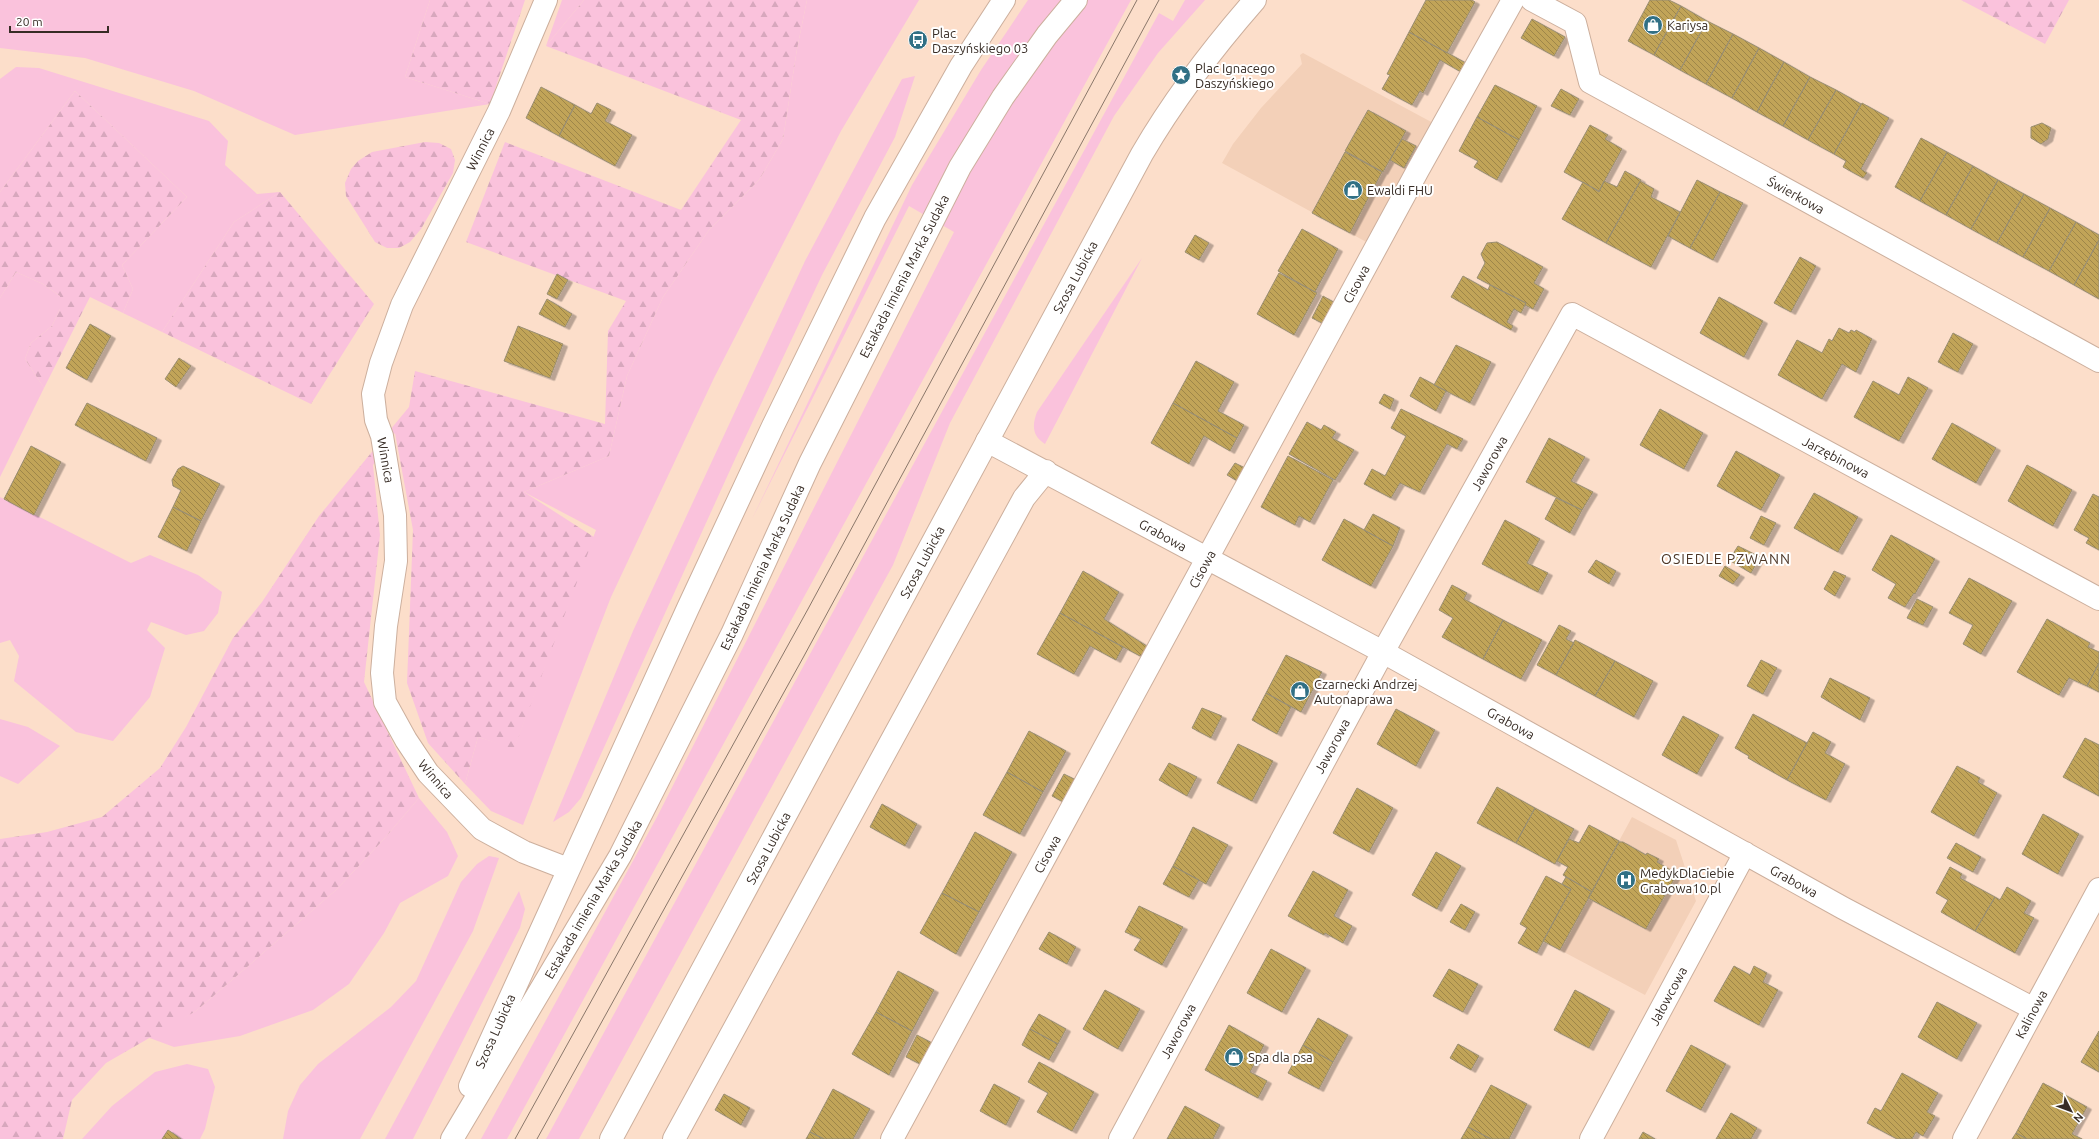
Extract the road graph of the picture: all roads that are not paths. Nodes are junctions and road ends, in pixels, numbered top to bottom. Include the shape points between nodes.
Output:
1 (546, 0) edge
2 (1004, 0) edge
3 (1076, 0) edge
4 (1255, 0) edge
5 (1513, 0) edge
6 (1532, 0) edge
7 (1572, 314) joint
8 (2099, 361) edge
9 (987, 440) junction
10 (1046, 470) junction
11 (1208, 559) junction
12 (2099, 599) edge
13 (1383, 652) junction
14 (1745, 854) junction
15 (568, 869) junction
16 (2099, 889) edge
17 (2034, 1008) junction
18 (446, 1139) edge
19 (452, 1139) edge
20 (611, 1139) edge
21 (674, 1139) edge
22 (892, 1139) edge
23 (1120, 1139) edge
24 (1591, 1139) edge
25 (1964, 1139) edge

1 - 15 street, Winnica via 499,111 402,305 380,363 373,394 395,515 396,561 382,673 385,702 428,773 482,828 524,852
2 - 15 street, Szosa Lubicka via 961,66 875,218 763,447
3 - 19 street, Estakada imienia Marka Sudaka via 1003,97 960,167 810,463 732,634 620,856
4 - 9 street, Szosa Lubicka via 1212,51 1155,131
5 - 11 street, Cisowa
6 - 8 street, Świerkowa via 1575,22 1590,82
7 - 12 street, Jarzębinowa
7 - 13 street, Jaworowa
9 - 10 street, Grabowa
9 - 20 street, Szosa Lubicka
10 - 11 street, Grabowa
10 - 21 street via 1024,498
11 - 13 street, Grabowa
11 - 22 street, Cisowa
13 - 14 street, Grabowa
13 - 23 street, Jaworowa
14 - 17 street, Grabowa
14 - 24 street, Jałowcowa
15 - 18 street, Szosa Lubicka
16 - 17 street, Kalinowa
17 - 25 street, Kalinowa

